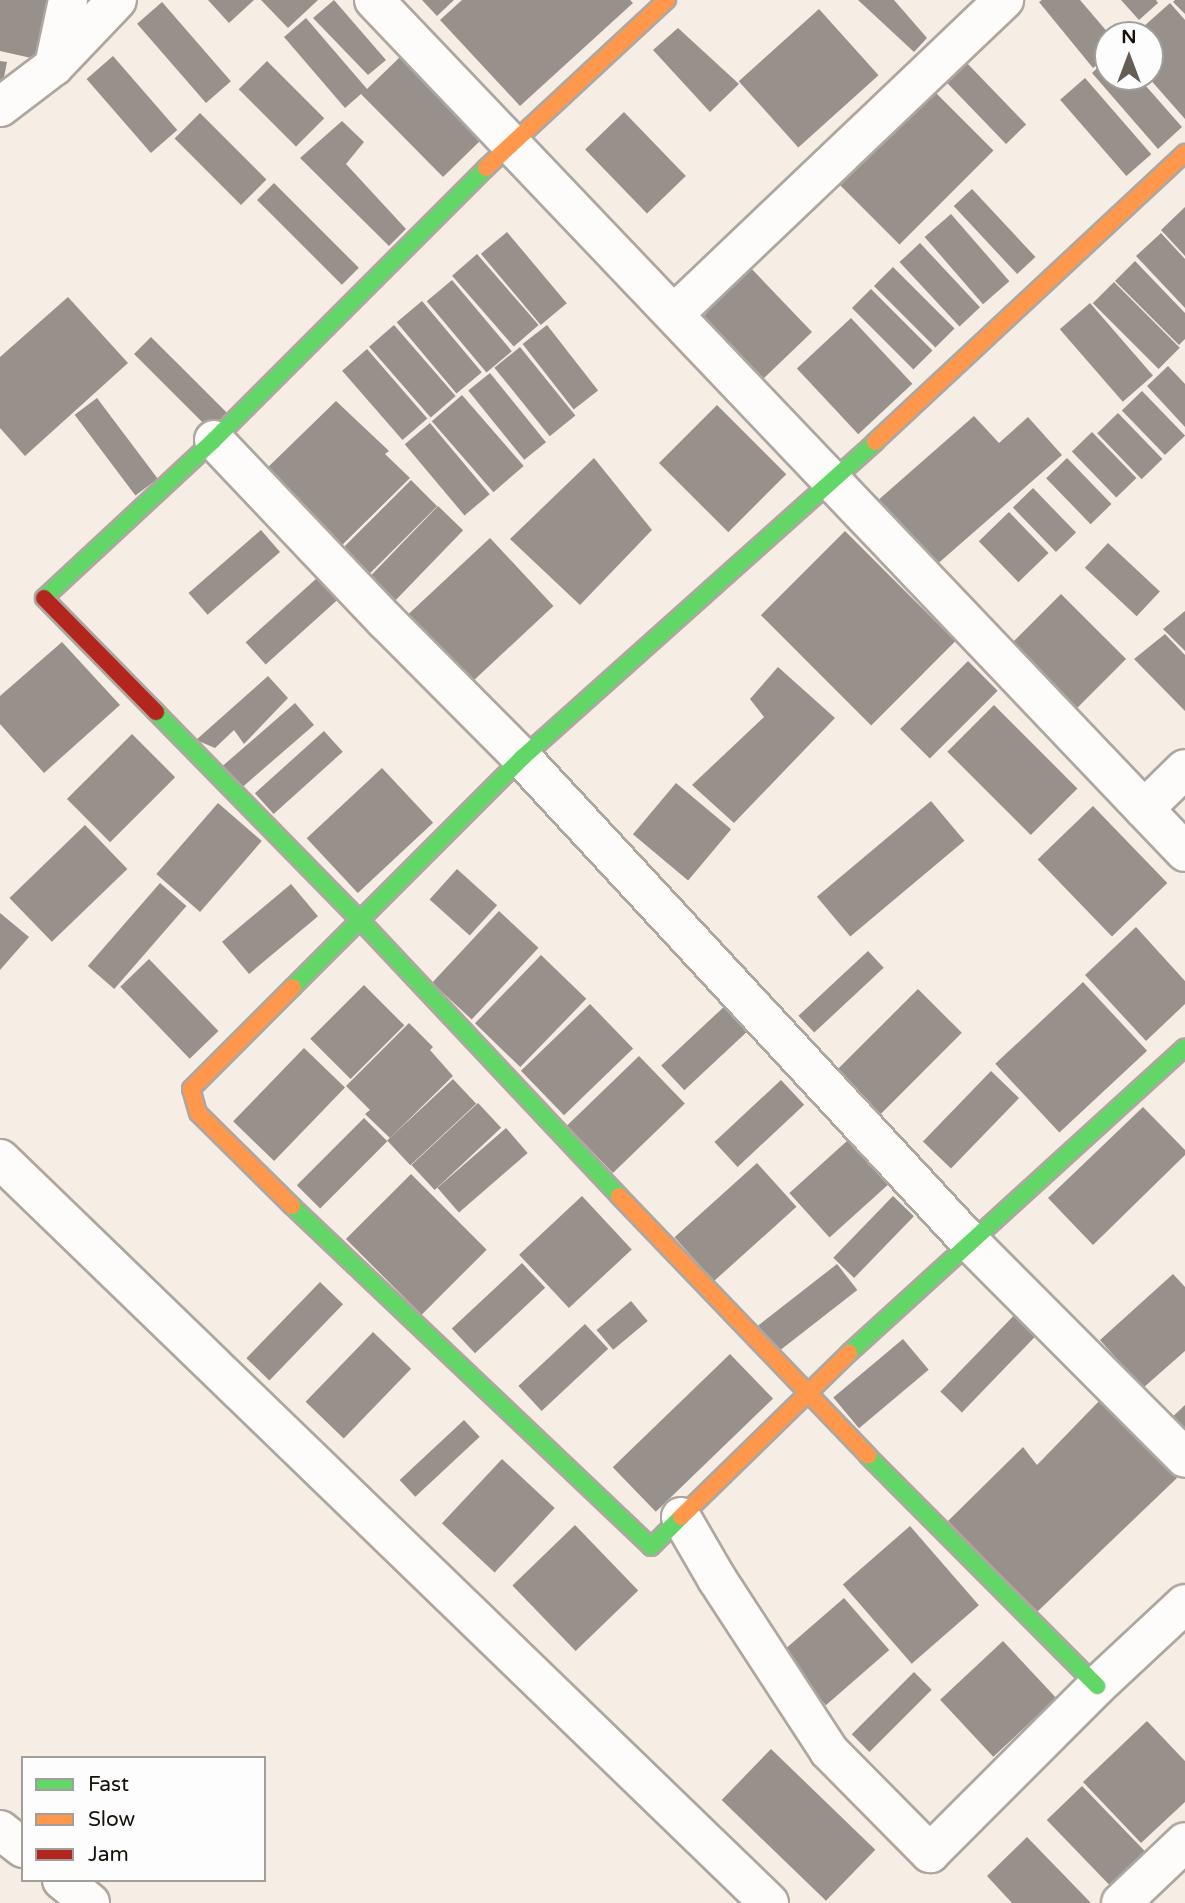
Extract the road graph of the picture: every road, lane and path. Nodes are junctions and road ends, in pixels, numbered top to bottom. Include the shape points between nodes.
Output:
1 (68, 0) edge
2 (117, 0) edge
3 (374, 0) edge
4 (667, 0) edge
5 (1004, 0) edge
6 (54, 66) junction
7 (0, 107) edge
8 (510, 144) junction
9 (1185, 153) edge
10 (674, 314) junction
11 (214, 440) junction
12 (832, 482) junction
13 (522, 758) junction
14 (1185, 769) edge
15 (1144, 809) junction
16 (1185, 852) edge
17 (360, 920) junction
18 (1185, 1047) edge
19 (0, 1159) edge
20 (969, 1241) junction
21 (805, 1393) junction
22 (1185, 1458) edge
23 (681, 1517) junction
24 (1185, 1604) edge
25 (1097, 1686) junction
26 (0, 1829) edge
27 (1185, 1842) edge
28 (21, 1846) edge
29 (64, 1882) edge
30 (90, 1903) edge
31 (769, 1903) edge
32 (1121, 1903) edge

1 - 6 street
2 - 6 street
3 - 8 street
4 - 8 street
5 - 10 street
6 - 7 street
8 - 10 street
8 - 11 street
9 - 12 street
10 - 12 street
11 - 13 street
11 - 17 street via 43,597
12 - 13 street
12 - 15 street
13 - 17 street
13 - 20 street
14 - 15 street
15 - 16 street
17 - 21 street
17 - 23 street via 191,1089 198,1113 651,1547
18 - 20 street
19 - 31 street
20 - 21 street
20 - 22 street
21 - 23 street
21 - 25 street
23 - 25 street via 829,1751 930,1853
24 - 25 street
26 - 28 street
27 - 32 street
29 - 30 street

